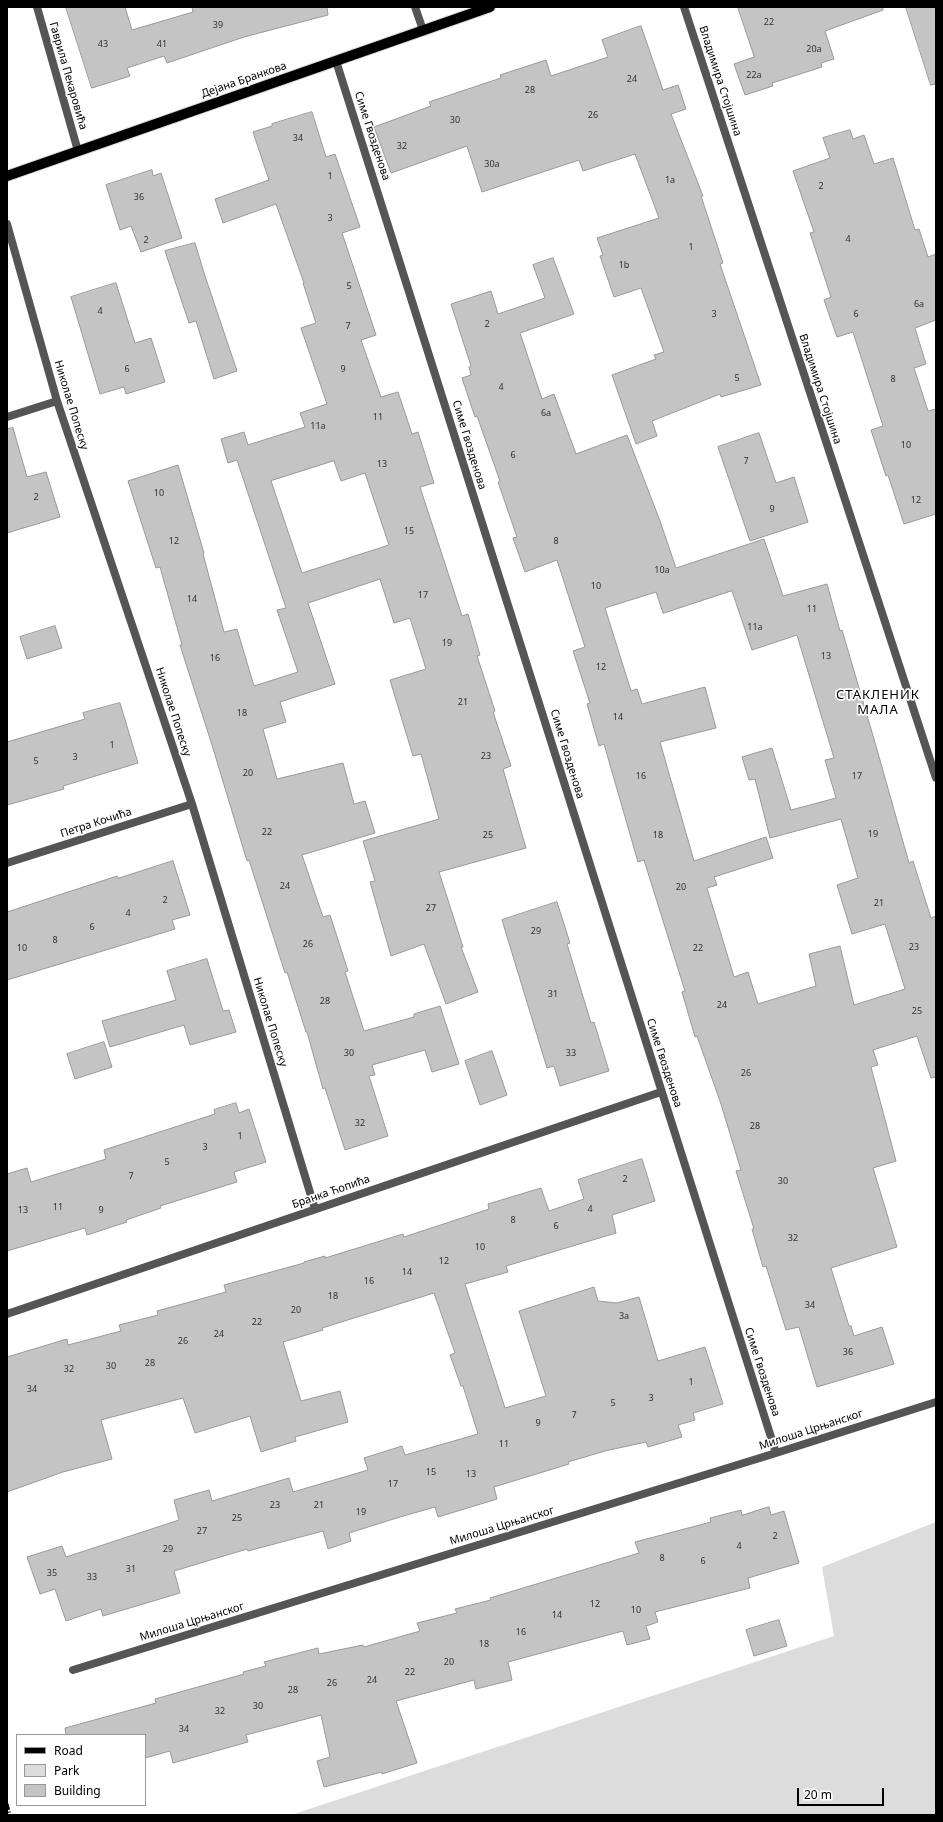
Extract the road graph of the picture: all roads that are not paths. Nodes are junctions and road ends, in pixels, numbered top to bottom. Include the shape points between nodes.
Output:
1 (37, 7) edge
2 (415, 7) edge
3 (490, 7) edge
4 (684, 7) edge
5 (423, 30) junction
6 (336, 61) junction
7 (78, 151) junction
8 (7, 176) edge
9 (7, 224) edge
10 (58, 401) junction
11 (7, 417) edge
12 (936, 778) edge
13 (192, 804) junction
14 (7, 863) edge
15 (661, 1092) junction
16 (315, 1208) junction
17 (7, 1314) edge
18 (936, 1402) edge
19 (776, 1453) junction
20 (73, 1670) dead end

1 - 7 street, Гаврила Пекаровића
2 - 5 street
3 - 5 main road, Дејана Бранкова
4 - 12 street, Владимира Стојшина
5 - 6 main road, Дејана Бранкова
6 - 7 main road, Дејана Бранкова
6 - 15 street, Симе Гвозденова
7 - 8 main road, Дејана Бранкова
9 - 10 street, Николае Попеску
10 - 11 street
10 - 13 street, Николае Попеску
13 - 14 street, Петра Кочића
13 - 16 street, Николае Попеску
15 - 16 street, Бранка Ћопића
15 - 19 street, Симе Гвозденова
16 - 17 street, Бранка Ћопића
18 - 19 street, Милоша Црњанског
19 - 20 street, Милоша Црњанског

